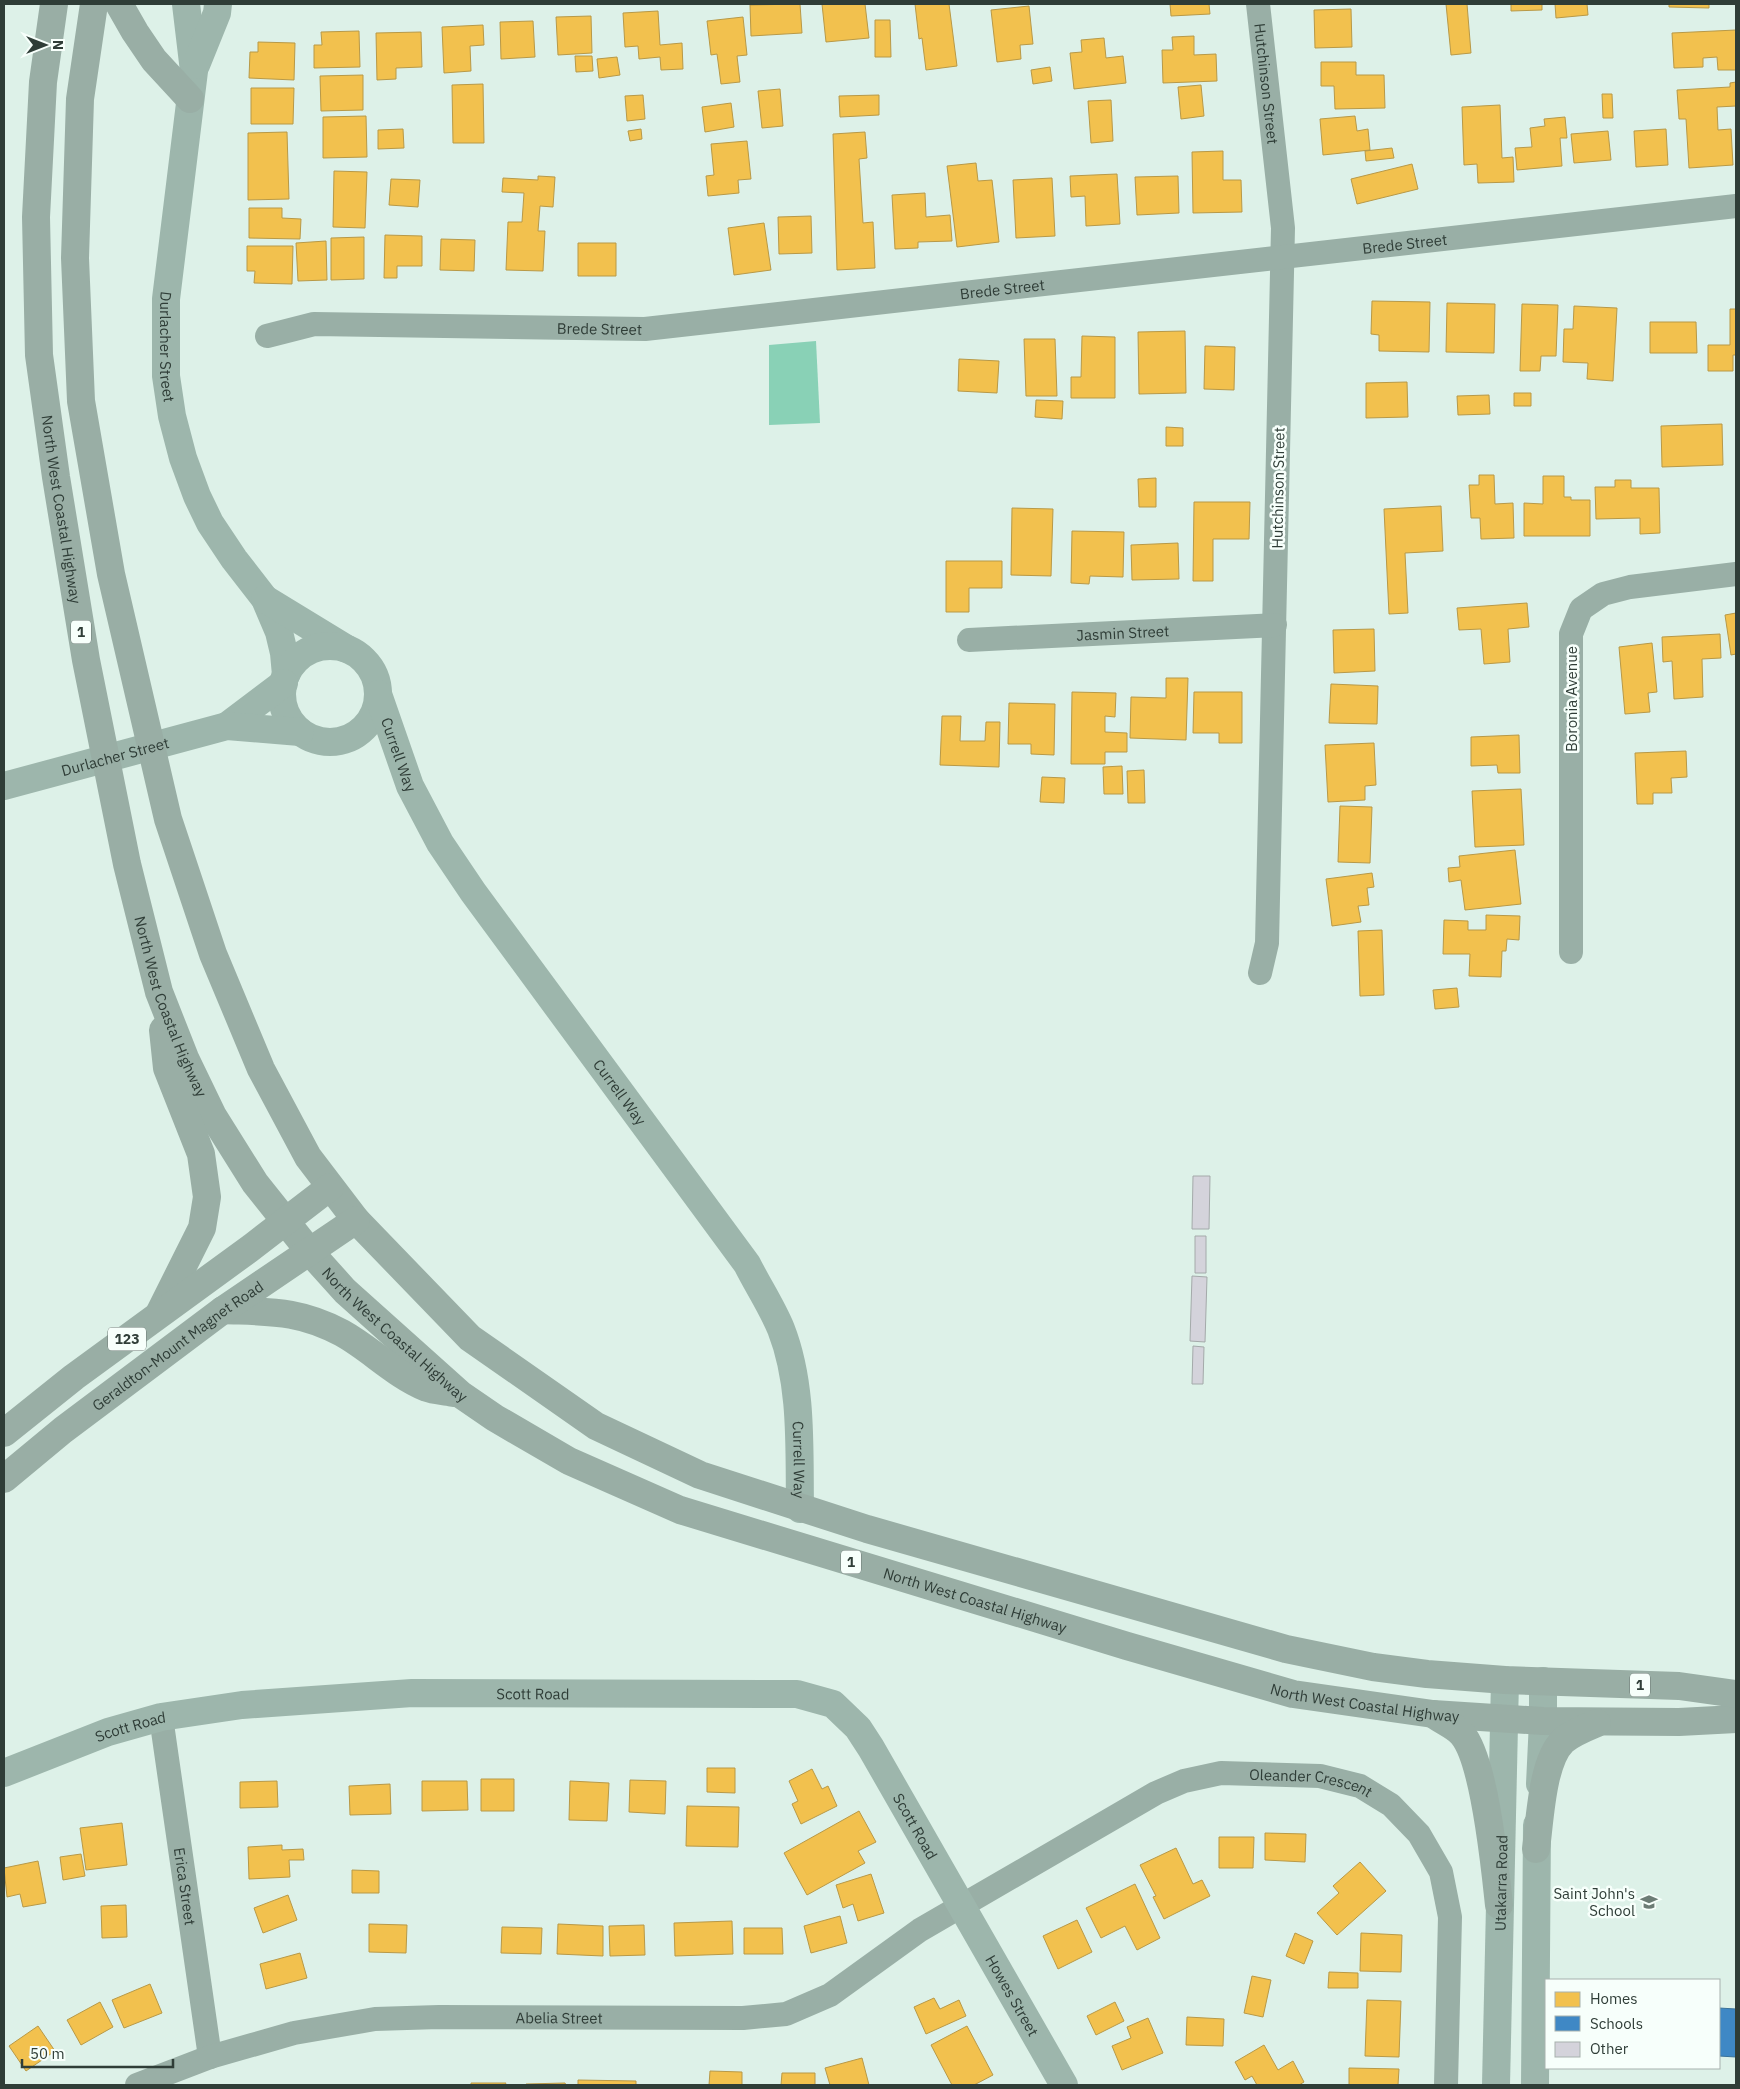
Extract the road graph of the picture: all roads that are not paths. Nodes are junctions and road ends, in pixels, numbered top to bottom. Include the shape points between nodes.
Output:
1 (54, 4) edge
2 (94, 4) edge
3 (119, 4) edge
4 (186, 4) edge
5 (218, 4) edge
6 (1258, 4) edge
7 (194, 71) junction
8 (190, 99) junction
9 (1736, 206) edge
10 (1283, 258) junction
11 (267, 336) dead end
12 (1736, 574) edge
13 (265, 599) junction
14 (1275, 625) junction
15 (969, 640) dead end
16 (350, 650) junction
17 (285, 679) junction
18 (378, 694) junction
19 (227, 726) junction
20 (300, 732) junction
21 (4, 786) edge
22 (1571, 952) dead end
23 (1260, 973) dead end
24 (159, 992) junction
25 (330, 1187) junction
26 (356, 1220) junction
27 (285, 1221) junction
28 (310, 1252) junction
29 (223, 1310) junction
30 (158, 1316) junction
31 (460, 1394) junction
32 (4, 1433) edge
33 (4, 1479) edge
34 (800, 1509) junction
35 (1505, 1680) junction
36 (1543, 1681) junction
37 (1736, 1694) edge
38 (1433, 1714) junction
39 (161, 1718) junction
40 (1736, 1718) edge
41 (1504, 1719) junction
42 (1543, 1721) junction
43 (1598, 1722) junction
44 (4, 1772) edge
45 (1536, 1849) junction
46 (961, 1905) junction
47 (1499, 1905) junction
48 (210, 2057) junction
49 (137, 2085) edge
50 (1064, 2085) edge
51 (1446, 2085) edge
52 (1496, 2085) edge
53 (1535, 2085) edge

1 - 24 highway, North West Coastal Highway / 1 via 44,82 36,217 40,356 86,660 127,864
2 - 25 highway, 1 via 80,99 75,258 81,401 111,574 168,819 213,954 261,1069 308,1158
3 - 8 highway via 154,60
4 - 7 street, Durlacher Street
5 - 7 street, Durlacher Street
6 - 10 street, Hutchinson Street via 1283,228
7 - 8 street, Durlacher Street
8 - 13 street, Durlacher Street via 166,299 166,376 170,408 183,458 210,523
9 - 10 street, Brede Street
10 - 11 street, Brede Street via 645,329 314,324
10 - 14 street, Hutchinson Street
12 - 22 street, Boronia Avenue via 1630,587 1603,594 1581,609 1571,634
13 - 16 street, Durlacher Street
13 - 17 street, Durlacher Street via 279,632
14 - 15 street, Jasmin Street
14 - 23 street, Hutchinson Street via 1267,943
16 - 17 street via 323,647 310,650 296,660
16 - 18 street via 370,668
17 - 19 street, Durlacher Street
17 - 20 street via 282,692 284,710
18 - 20 street via 371,720 351,738 324,742
18 - 34 street, Currell Way via 410,786 440,843 747,1264 781,1330 795,1382
19 - 20 street, Durlacher Street
19 - 21 street, Durlacher Street
24 - 27 highway, North West Coastal Highway / 1 via 185,1058 213,1116 255,1183
24 - 30 highway via 167,1068 201,1154 207,1197 202,1228
25 - 26 highway, 1
25 - 27 highway, 123
26 - 28 highway, Geraldton-Mount Magnet Road / 123
26 - 34 highway, 1 via 470,1338 596,1426 700,1475
27 - 28 highway, North West Coastal Highway / 1
27 - 30 highway, 123
28 - 29 highway, Geraldton-Mount Magnet Road / 123
28 - 31 highway, North West Coastal Highway / 1 via 345,1291
29 - 31 highway via 304,1316 343,1334 427,1388
29 - 33 highway, Geraldton-Mount Magnet Road / 123 via 63,1430
30 - 32 highway, 123
31 - 38 highway, North West Coastal Highway / 1 via 569,1461 680,1510 1293,1694
34 - 35 highway, 1 via 1286,1649 1373,1667
35 - 36 highway, 1
35 - 41 street, Utakarra Road
36 - 37 highway, 1 via 1679,1686
36 - 42 street
38 - 41 highway, North West Coastal Highway / 1
38 - 47 highway via 1462,1734 1476,1764 1491,1832
39 - 44 street, Scott Road via 108,1732
39 - 46 street, Scott Road via 242,1705 412,1693 797,1694 833,1704 858,1728
39 - 48 street, Erica Street
40 - 43 highway, North West Coastal Highway / 1
41 - 42 highway, North West Coastal Highway / 1
41 - 47 street, Utakarra Road
42 - 43 highway, North West Coastal Highway / 1
42 - 45 street
43 - 45 highway via 1572,1734 1556,1748 1546,1772
45 - 53 street
46 - 48 street, Abelia Street via 920,1930 830,1995 786,2014 743,2018 375,2019 294,2033
46 - 50 street, Howes Street
46 - 51 street, Oleander Crescent via 1184,1780 1222,1774 1267,1774 1320,1776 1360,1786 1391,1805 1419,1834 1441,1872 1450,1917
47 - 52 street, Utakarra Road
48 - 49 street, Abelia Street

